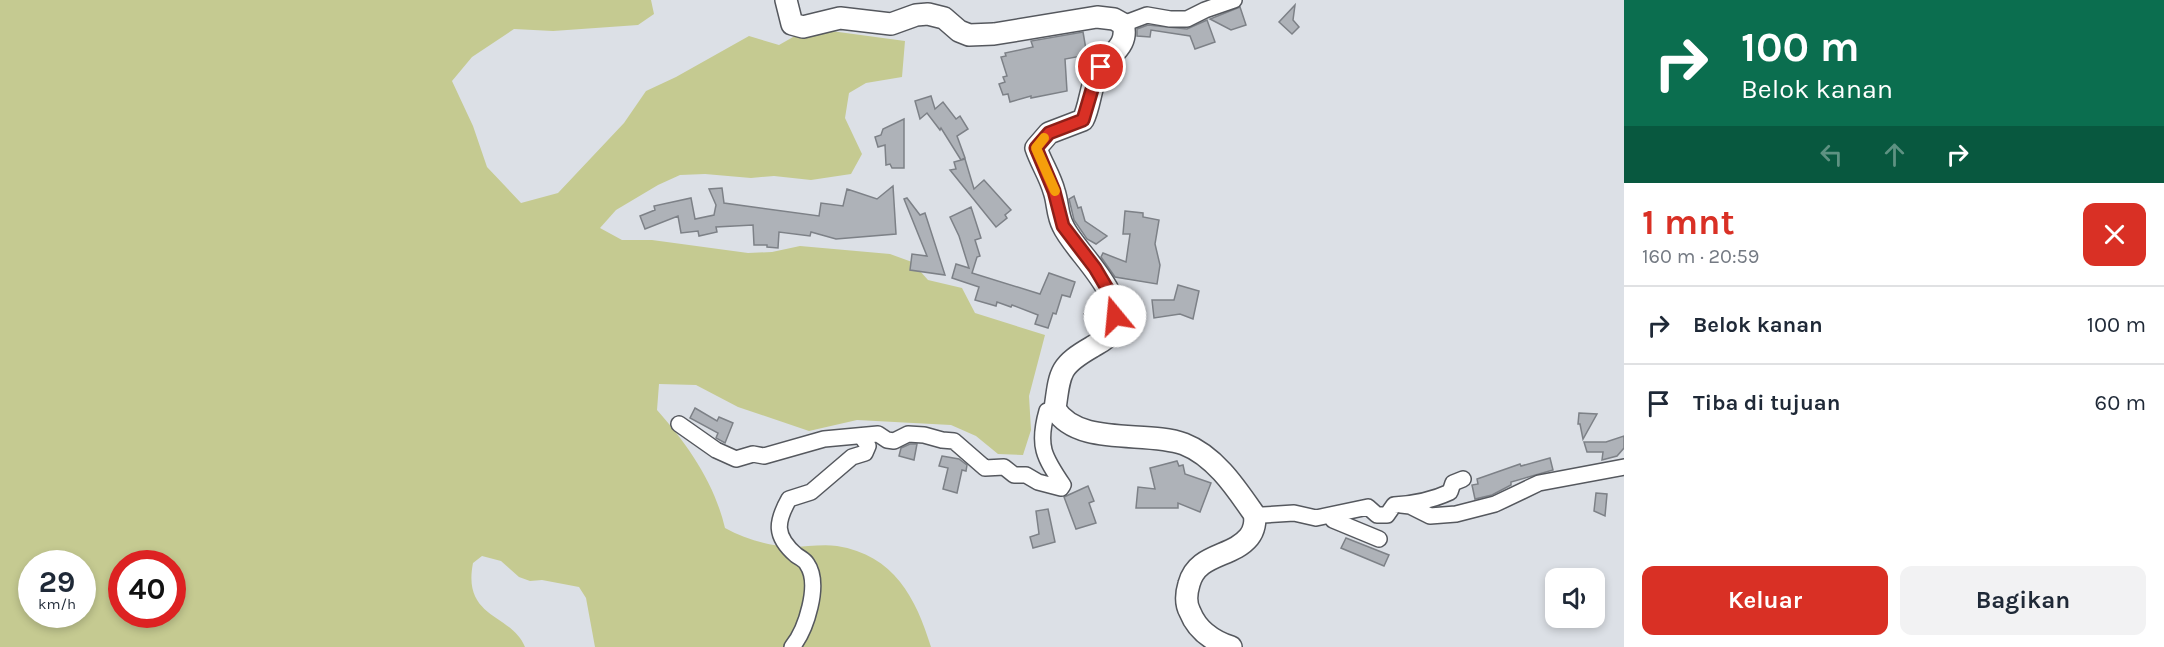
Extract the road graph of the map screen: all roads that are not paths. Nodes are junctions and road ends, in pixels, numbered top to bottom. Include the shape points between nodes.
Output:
1 (786, 0) edge
2 (1234, 0) edge
3 (1123, 24) junction
4 (1055, 409) junction
5 (680, 424) dead end
6 (862, 437) junction
7 (1624, 467) edge
8 (1463, 479) dead end
9 (1401, 505) junction
10 (1331, 516) junction
11 (1255, 520) junction
12 (1379, 538) dead end
13 (792, 647) edge
14 (1231, 647) edge

1 - 3 street via 792,24 803,27 840,18 891,24 928,14 944,18 969,35 1097,17
2 - 3 street via 1187,19 1147,15
3 - 4 street via 1125,40 1096,76 1083,120 1049,133 1036,148 1063,226 1108,290 1115,316 1110,334 1102,342 1069,360
4 - 6 street via 1047,411 1041,435 1044,453 1064,485 1061,488 1026,475 1014,475 1004,467 985,468 954,441 908,434 894,441 878,434
4 - 11 street via 1068,423 1081,429 1185,444 1231,482
5 - 6 street via 735,459 753,454 764,456 824,439
6 - 13 street via 868,446 865,453 852,457 811,492 789,499 779,517 778,529 783,539 807,562 814,581 810,607
7 - 9 street via 1539,483 1495,504 1456,514 1430,516
8 - 9 street via 1453,483 1444,495
9 - 10 street via 1394,505 1387,515 1368,507
10 - 11 street via 1275,514
10 - 12 street
11 - 14 street via 1249,537 1198,567 1187,591 1186,603 1197,624 1206,634

